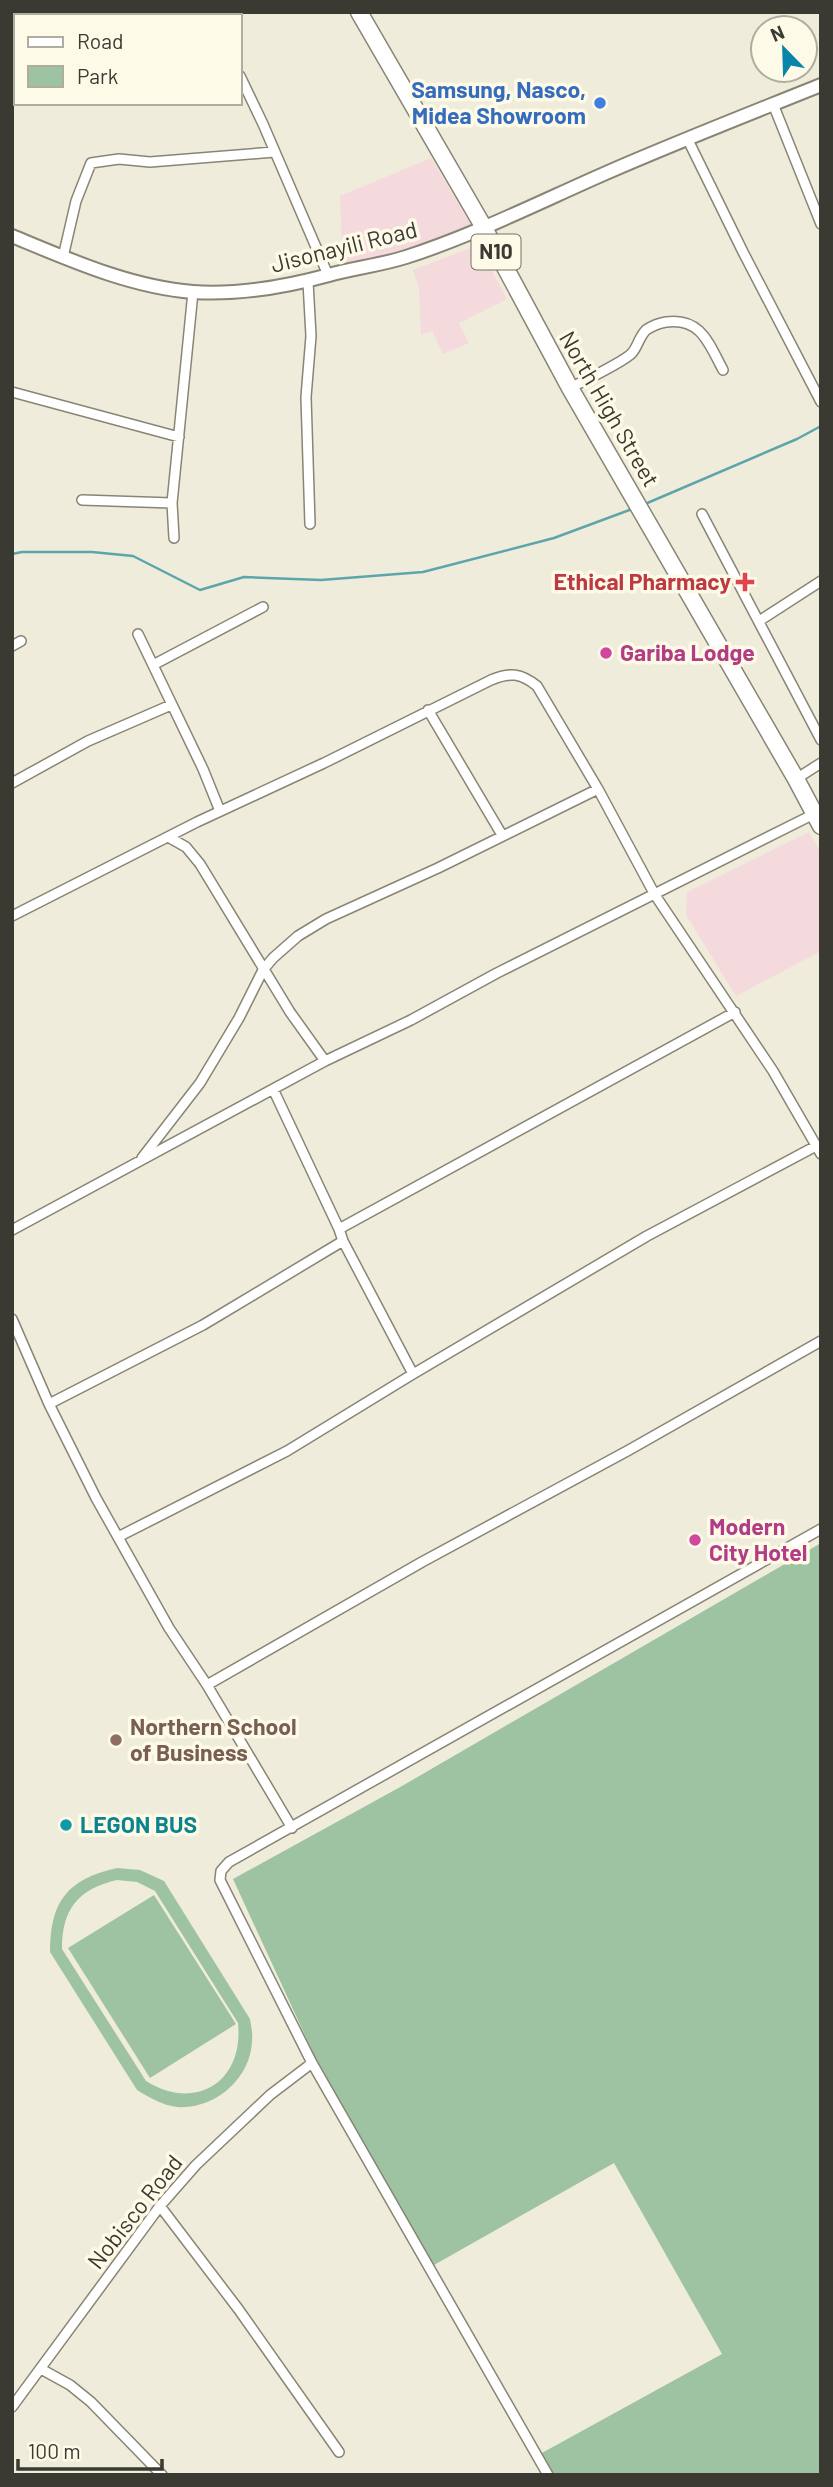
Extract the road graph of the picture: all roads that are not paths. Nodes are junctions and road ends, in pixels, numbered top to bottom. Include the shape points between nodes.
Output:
1 (359, 12) edge
2 (242, 80) edge
3 (821, 85) edge
4 (773, 104) junction
5 (687, 138) junction
6 (274, 152) junction
7 (821, 223) edge
8 (483, 226) junction
9 (12, 236) edge
10 (62, 257) junction
11 (328, 275) junction
12 (308, 282) junction
13 (193, 292) junction
14 (723, 370) dead end
15 (570, 388) junction
16 (12, 392) edge
17 (821, 402) edge
18 (179, 437) junction
19 (82, 500) dead end
20 (172, 503) junction
21 (702, 514) dead end
22 (310, 524) dead end
23 (174, 538) dead end
24 (821, 581) edge
25 (263, 607) dead end
26 (759, 621) junction
27 (138, 634) dead end
28 (153, 665) junction
29 (172, 705) junction
30 (428, 709) junction
31 (821, 740) edge
32 (821, 762) edge
33 (796, 779) junction
34 (12, 783) edge
35 (598, 789) junction
36 (220, 811) junction
37 (817, 820) edge
38 (502, 835) junction
39 (170, 838) junction
40 (655, 895) junction
41 (12, 916) edge
42 (263, 970) junction
43 (735, 1012) junction
44 (325, 1061) junction
45 (273, 1089) junction
46 (818, 1150) edge
47 (139, 1161) junction
48 (339, 1229) junction
49 (12, 1230) edge
50 (343, 1241) junction
51 (13, 1324) edge
52 (821, 1341) edge
53 (413, 1374) junction
54 (49, 1404) junction
55 (821, 1529) edge
56 (118, 1537) junction
57 (206, 1685) junction
58 (292, 1828) junction
59 (312, 2063) junction
60 (160, 2206) junction
61 (41, 2369) junction
62 (12, 2407) edge
63 (339, 2452) dead end
64 (162, 2475) edge
65 (548, 2475) edge

1 - 8 highway, North High Street / N10
2 - 6 street
3 - 4 street, Jisonayili Road
4 - 5 street, Jisonayili Road
4 - 7 street
5 - 8 street, Jisonayili Road
5 - 17 street
6 - 10 street via 90,163
6 - 11 street
8 - 11 street, Jisonayili Road via 405,257
8 - 15 highway, North High Street / N10
9 - 10 street, Jisonayili Road
10 - 13 street, Jisonayili Road via 139,284
11 - 12 street, Jisonayili Road
12 - 13 street, Jisonayili Road via 234,292
12 - 22 street
13 - 18 street
14 - 15 street via 705,337 691,323 660,323 648,329 631,354
15 - 33 highway, North High Street / N10
16 - 18 street
18 - 20 street
19 - 20 street
20 - 23 street
21 - 26 street
24 - 26 street
25 - 28 street
26 - 31 street
27 - 28 street
28 - 29 street
29 - 34 street via 88,741
29 - 36 street
30 - 35 street via 507,673 524,676 537,686
30 - 36 street
30 - 38 street
32 - 33 street
33 - 37 highway, North High Street / N10
35 - 38 street
35 - 40 street
36 - 39 street
37 - 40 street
38 - 42 street via 326,919 298,936
39 - 41 street
39 - 42 street via 186,847 200,864
40 - 43 street
40 - 44 street
42 - 44 street
42 - 47 street via 201,1083
43 - 46 street
43 - 48 street
44 - 45 street
45 - 47 street
45 - 48 street
46 - 53 street via 647,1236
47 - 49 street
48 - 50 street
50 - 53 street
50 - 54 street via 202,1325
51 - 54 street
52 - 57 street
53 - 56 street via 287,1451
54 - 56 street
55 - 58 street
56 - 57 street
57 - 58 street
58 - 59 street via 229,1862 220,1871 220,1880
59 - 60 street, Nobisco Road via 270,2095
59 - 65 street
60 - 61 street, Nobisco Road
60 - 63 street
61 - 62 street, Nobisco Road
61 - 64 street via 91,2402

